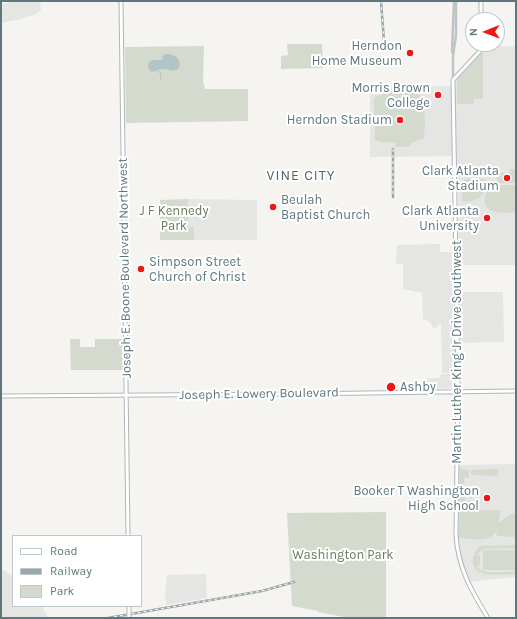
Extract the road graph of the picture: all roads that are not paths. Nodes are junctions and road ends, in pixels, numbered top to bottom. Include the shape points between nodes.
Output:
1 (121, 1) edge
2 (455, 1) edge
3 (481, 1) edge
4 (481, 12) edge
5 (479, 52) edge
6 (453, 80) junction
7 (516, 391) edge
8 (458, 392) junction
9 (1, 396) edge
10 (126, 396) junction
11 (128, 535) edge
12 (129, 607) edge
13 (129, 618) edge
14 (488, 618) edge

1 - 10 main road, Joseph E. Boone Boulevard Northwest
2 - 6 street via 456,41
3 - 4 main road
5 - 6 main road
6 - 8 main road, Martin Luther King Jr Drive Southwest
7 - 8 main road, Joseph E. Lowery Boulevard
8 - 10 main road, Joseph E. Lowery Boulevard
8 - 14 main road, Martin Luther King Jr Drive Southwest via 457,543 460,562 468,583
9 - 10 main road, Joseph E. Lowery Boulevard
10 - 11 main road, Joseph E. Boone Boulevard Northwest
12 - 13 main road, bridge

